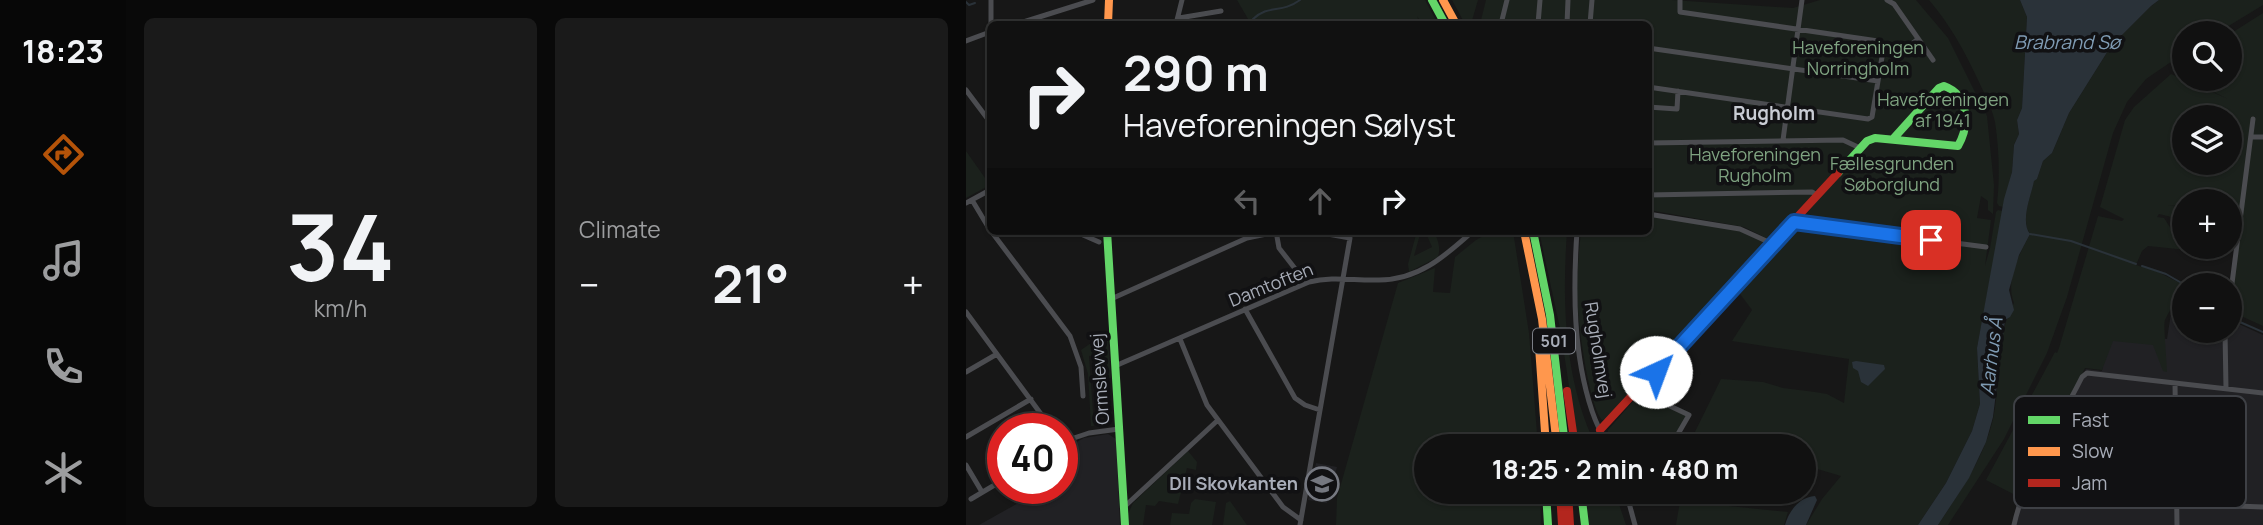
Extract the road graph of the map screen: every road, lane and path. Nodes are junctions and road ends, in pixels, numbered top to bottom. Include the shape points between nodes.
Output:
1 (991, 0) edge
2 (1093, 0) edge
3 (1109, 0) edge
4 (1182, 0) edge
5 (1432, 0) edge
6 (1443, 0) edge
7 (1507, 0) edge
8 (1540, 0) edge
9 (1569, 0) edge
10 (1592, 0) edge
11 (1680, 0) edge
12 (1887, 0) edge
13 (1802, 1) edge
14 (1076, 2) edge
15 (1221, 11) dead end
16 (1045, 17) junction
17 (990, 21) edge
18 (1029, 21) edge
19 (1046, 21) edge
20 (1108, 21) edge
21 (1178, 21) edge
22 (1443, 21) edge
23 (1454, 21) edge
24 (1503, 21) edge
25 (1538, 21) edge
26 (1567, 21) edge
27 (1590, 21) edge
28 (1799, 30) junction
29 (987, 33) edge
30 (1918, 38) junction
31 (966, 40) edge
32 (1884, 45) junction
33 (1652, 49) edge
34 (1933, 60) dead end
35 (1793, 69) junction
36 (1878, 81) junction
37 (1652, 88) edge
38 (966, 90) edge
39 (1678, 91) junction
40 (1652, 107) edge
41 (1788, 108) junction
42 (987, 118) edge
43 (2253, 119) dead end
44 (2251, 137) junction
45 (2263, 137) edge
46 (1893, 139) junction
47 (1783, 140) junction
48 (1652, 143) edge
49 (1860, 148) junction
50 (987, 192) edge
51 (1652, 195) edge
52 (1817, 195) junction
53 (969, 201) edge
54 (1652, 215) edge
55 (1794, 222) junction
56 (987, 226) edge
57 (994, 235) edge
58 (1083, 235) edge
59 (1107, 235) edge
60 (1262, 235) edge
61 (1277, 235) edge
62 (1333, 235) edge
63 (1468, 235) edge
64 (1529, 235) edge
65 (1577, 235) edge
66 (1099, 242) dead end
67 (1773, 244) junction
68 (1986, 247) dead end
69 (2233, 273) edge
70 (1300, 275) dead end
71 (1343, 278) junction
72 (1111, 299) junction
73 (1245, 309) junction
74 (966, 312) edge
75 (1180, 339) junction
76 (2225, 343) edge
77 (997, 354) junction
78 (1115, 366) junction
79 (966, 372) edge
80 (2175, 383) junction
81 (2226, 389) junction
82 (1638, 391) junction
83 (2263, 393) edge
84 (1083, 396) dead end
85 (2072, 396) edge
86 (2175, 396) edge
87 (1031, 398) junction
88 (1320, 410) junction
89 (1041, 413) edge
90 (1218, 420) junction
91 (1119, 429) junction
92 (1600, 430) junction
93 (1545, 434) edge
94 (1556, 434) edge
95 (1570, 434) edge
96 (1602, 434) edge
97 (1678, 434) edge
98 (966, 437) edge
99 (1078, 438) edge
100 (966, 465) edge
101 (987, 489) edge
102 (982, 492) junction
103 (971, 499) dead end
104 (1547, 504) edge
105 (1561, 504) edge
106 (1569, 504) edge
107 (1581, 504) edge
108 (1630, 504) edge
109 (1124, 507) junction
110 (2019, 508) edge
111 (1300, 523) edge
112 (1125, 525) edge
113 (1548, 525) edge
114 (1562, 525) edge
115 (1570, 525) edge
116 (1583, 525) edge
117 (1635, 525) edge
118 (2014, 525) edge

1 - 17 street
2 - 14 street
3 - 20 main road
4 - 21 street
5 - 22 main road
6 - 23 main road
7 - 24 street
8 - 25 street
9 - 26 street
10 - 27 street
11 - 28 street via 1680,12
12 - 30 street
13 - 28 street
14 - 16 street
15 - 21 street
16 - 18 street
16 - 19 street
28 - 32 street
28 - 35 street
29 - 31 street
30 - 32 street via 1896,57
30 - 34 street
32 - 36 street
33 - 35 street
35 - 36 street
35 - 41 street
36 - 41 street via 1872,117
37 - 39 street
38 - 42 street
39 - 40 street via 1677,109
39 - 41 street
41 - 47 street
43 - 44 street
44 - 45 street
44 - 69 street
46 - 46 main road via 1939,88 1951,87 1966,108 1958,146
46 - 49 main road, Rugholmvej via 1870,139
47 - 48 street
47 - 49 street via 1843,140
49 - 52 main road, Rugholmvej
50 - 53 street
51 - 52 street
52 - 55 main road, Rugholmvej
53 - 56 street
54 - 67 street via 1740,229
55 - 67 main road, Rugholmvej
55 - 68 street
57 - 84 street via 1070,336 1081,367
58 - 66 street
59 - 72 main road, Ormslevvej
60 - 72 street
61 - 70 street via 1279,248
62 - 71 street via 1350,238
63 - 71 street, Damtoften via 1415,274 1379,281
64 - 93 main road
64 - 94 main road, 501
64 - 95 main road via 1556,321
65 - 92 street, Rugholmvej via 1574,308 1586,391
67 - 82 main road, Rugholmvej
71 - 73 street, Damtoften via 1309,282
71 - 88 street
72 - 78 main road, Ormslevvej
73 - 75 street, Damtoften
73 - 88 street via 1295,398
74 - 77 street
75 - 78 street, Damtoften
75 - 90 street via 1203,398
76 - 81 street
77 - 79 street
77 - 87 street
78 - 91 main road, Ormslevvej
80 - 81 street
80 - 85 street via 2090,373 2082,377
80 - 86 street
81 - 83 street
82 - 92 main road, Rugholmvej
82 - 97 street, Rugholmvej via 1689,415
87 - 89 street
87 - 98 street
88 - 111 street
90 - 109 street
90 - 111 street
91 - 99 street
91 - 109 main road, Ormslevvej
92 - 96 street, Rugholmvej
100 - 102 street
101 - 102 street
102 - 103 street
104 - 113 main road
105 - 114 main road
106 - 115 main road
107 - 116 main road
108 - 117 street
109 - 112 main road, Ormslevvej
110 - 118 street

